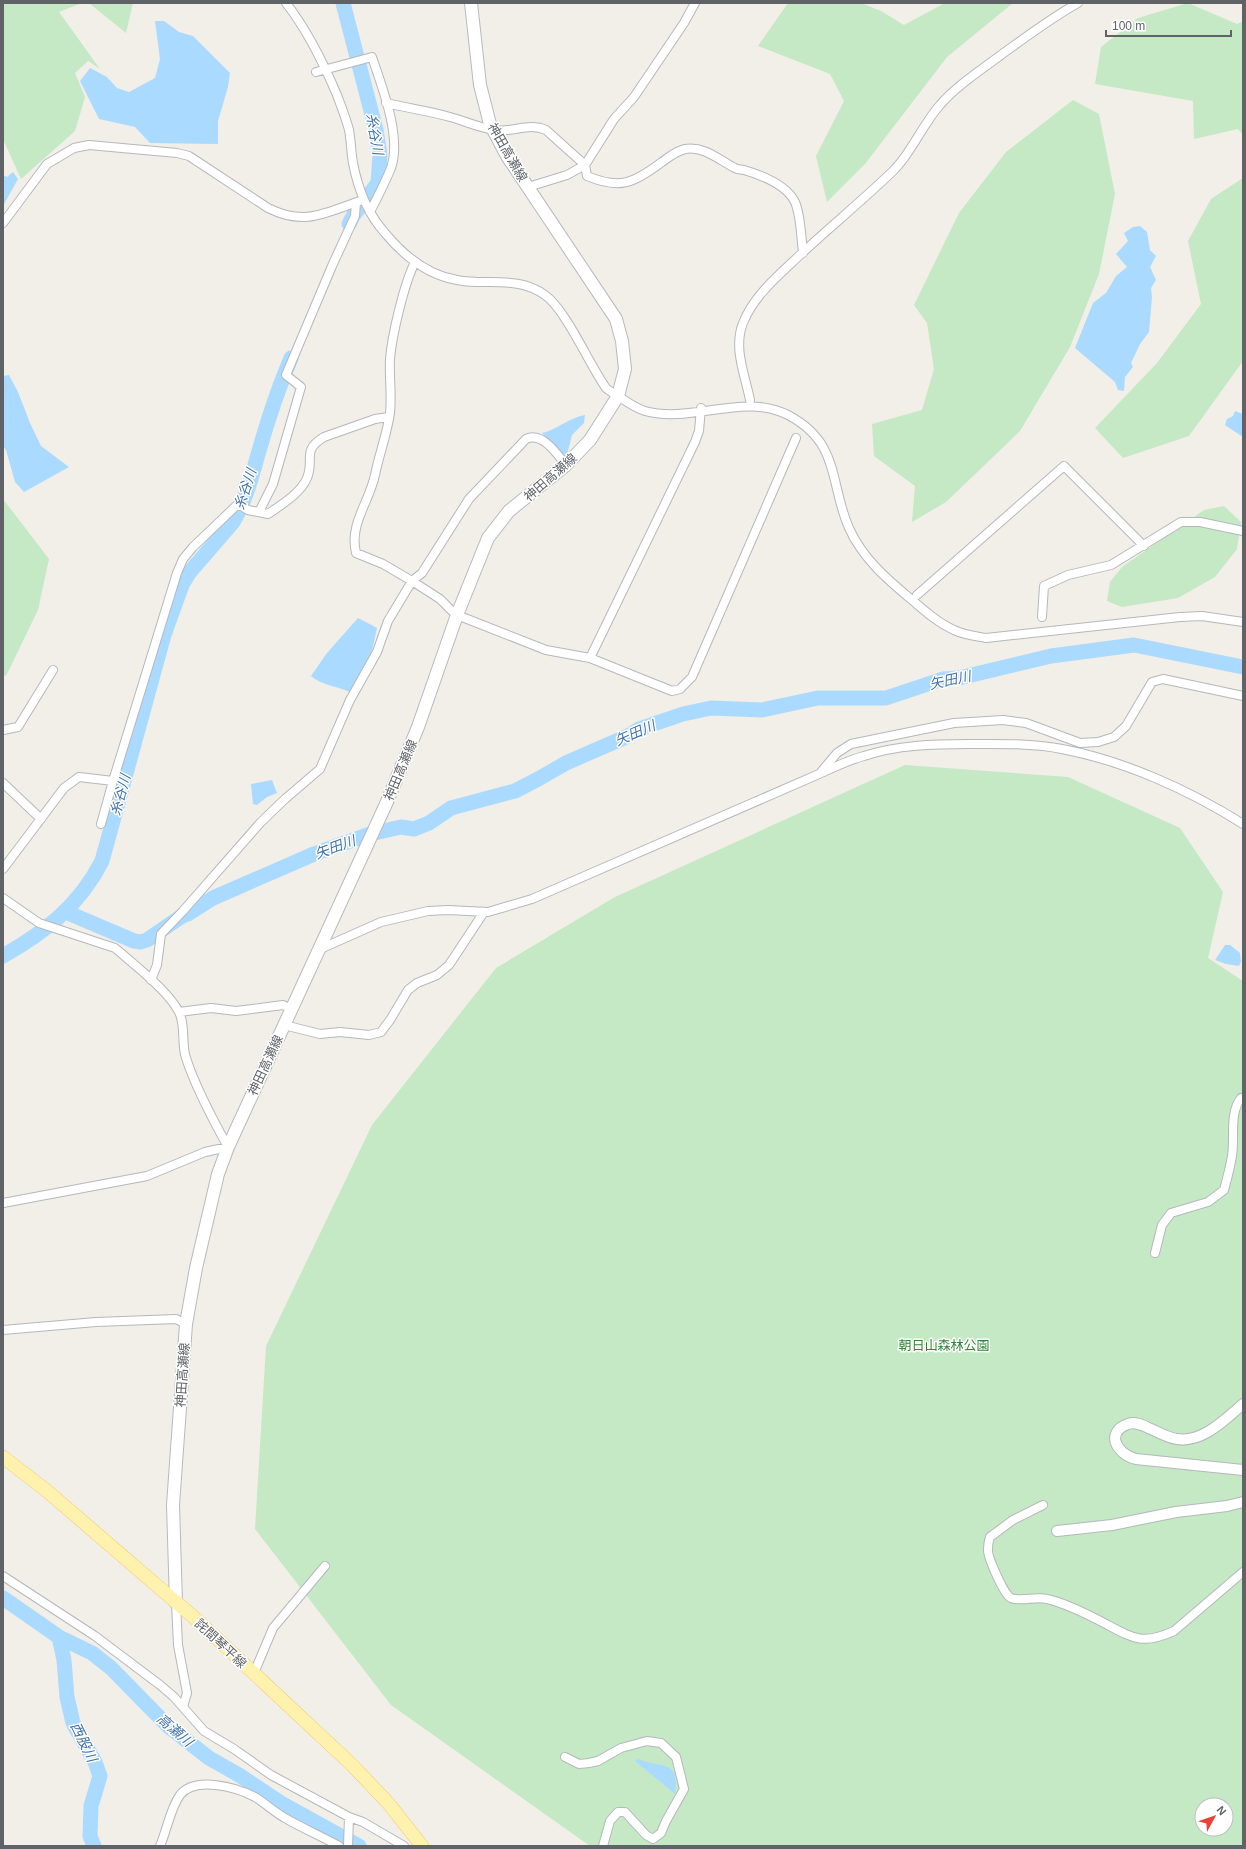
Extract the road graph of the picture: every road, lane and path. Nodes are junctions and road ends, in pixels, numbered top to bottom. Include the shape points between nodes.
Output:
1 (286, 3) edge
2 (471, 3) edge
3 (695, 3) edge
4 (1078, 3) edge
5 (326, 69) junction
6 (316, 72) dead end
7 (386, 103) junction
8 (493, 130) junction
9 (585, 165) junction
10 (528, 187) junction
11 (360, 202) junction
12 (370, 212) junction
13 (3, 223) edge
14 (803, 253) junction
15 (414, 262) junction
16 (618, 396) junction
17 (750, 400) dead end
18 (701, 410) junction
19 (389, 417) junction
20 (796, 438) dead end
21 (566, 465) junction
22 (258, 512) junction
23 (1243, 531) edge
24 (1144, 546) junction
25 (412, 581) junction
26 (917, 595) dead end
27 (457, 615) junction
28 (1042, 617) dead end
29 (1243, 622) edge
30 (590, 658) junction
31 (53, 670) dead end
32 (1243, 696) edge
33 (3, 730) edge
34 (819, 774) junction
35 (112, 781) junction
36 (3, 783) edge
37 (40, 819) junction
38 (101, 824) dead end
39 (1243, 824) edge
40 (3, 869) edge
41 (3, 898) edge
42 (484, 912) junction
43 (317, 951) junction
44 (151, 980) junction
45 (291, 1009) junction
46 (179, 1012) junction
47 (284, 1025) junction
48 (1243, 1099) edge
49 (228, 1146) junction
50 (3, 1203) edge
51 (1155, 1254) dead end
52 (186, 1324) junction
53 (3, 1330) edge
54 (1243, 1404) edge
55 (3, 1456) edge
56 (1243, 1470) edge
57 (1243, 1502) edge
58 (1043, 1505) dead end
59 (1057, 1531) dead end
60 (325, 1566) dead end
61 (1243, 1572) edge
62 (3, 1576) edge
63 (176, 1603) junction
64 (254, 1673) junction
65 (184, 1707) junction
66 (566, 1757) dead end
67 (349, 1817) junction
68 (160, 1846) edge
69 (339, 1846) edge
70 (348, 1846) edge
71 (404, 1846) edge
72 (422, 1846) edge
73 (602, 1846) edge

1 - 5 street via 314,44
2 - 8 main road, 神田高瀬線 via 480,85
3 - 9 street via 634,97 614,119
4 - 14 street via 979,71 941,103 894,170
5 - 6 street
5 - 7 street via 372,57
5 - 11 street via 349,129
7 - 8 street via 449,116
7 - 12 street via 394,142 392,167
8 - 9 street via 521,126 539,127 546,130
8 - 10 main road, 神田高瀬線
9 - 10 street via 567,175
9 - 14 street via 587,176 618,185 647,174 677,151 702,150 737,169 769,179 787,191 795,202
10 - 16 main road, 神田高瀬線 via 616,319 622,341 625,369
11 - 12 street
11 - 13 street via 314,217 291,217 268,208 189,156 89,145 74,148 47,164
11 - 22 street via 286,375 301,387 273,484
12 - 15 street via 386,235
14 - 17 street via 778,275 752,305 742,324 740,355
15 - 16 street via 444,277 514,282 530,286 546,296 558,309 598,377 612,394
15 - 19 street via 390,358
16 - 18 street via 636,407 655,413 669,415
16 - 21 main road, 神田高瀬線 via 590,440
18 - 29 street via 766,408 786,415 807,428 830,459 842,508 858,545 886,578 936,620 953,630 986,638 1180,617 1202,616
18 - 30 street via 695,442
19 - 22 street via 375,419 316,442 311,448 308,477 304,485 268,514
19 - 25 street via 374,477 356,523 354,544 356,553 383,564
20 - 30 street via 692,676 680,689 672,691
21 - 25 street via 543,440 531,436 469,499 422,573
21 - 27 main road, 神田高瀬線 via 510,512 488,538
22 - 35 street via 238,504 183,559
23 - 24 street via 1200,522 1181,522
24 - 26 street via 1064,466
24 - 28 street via 1110,565 1068,575 1044,586
25 - 27 street via 440,599
25 - 44 street via 388,621 377,652 350,700 320,769 261,822 160,934 157,965
27 - 30 street via 546,650
27 - 43 main road, 神田高瀬線 via 418,727 386,804
31 - 33 street via 18,727
32 - 34 street via 1163,679 1152,682 1126,726 1114,737 1098,742 1080,743 1026,723 1003,720 954,723 851,744 837,754
34 - 39 street via 863,756 895,748 950,744 1025,744 1055,748 1117,764 1173,785
34 - 42 street via 532,900
35 - 37 street via 78,777 64,788
35 - 38 street
36 - 37 street
37 - 40 street
41 - 44 street via 39,923 114,948
42 - 43 street via 428,911 381,922
42 - 47 street via 449,965 437,975 417,983 408,990 381,1032 369,1035 340,1032 320,1034
43 - 45 main road, 神田高瀬線
44 - 46 street
45 - 46 street via 283,1005 236,1011 211,1008
45 - 47 main road, 神田高瀬線
46 - 49 street via 186,1057 217,1128
47 - 49 main road, 神田高瀬線
48 - 51 street via 1241,1098 1237,1104 1235,1113 1232,1155 1224,1190 1208,1202 1171,1213 1162,1225
49 - 50 street via 205,1152 147,1176
49 - 52 main road, 神田高瀬線 via 218,1174
52 - 53 street via 176,1318
52 - 63 main road, 神田高瀬線 via 173,1505
54 - 56 street via 1208,1433 1198,1436 1178,1439 1132,1423 1120,1430 1116,1438 1120,1452 1136,1459
55 - 63 main road, 詫間琴平線 via 47,1490
57 - 59 street via 1112,1525
58 - 61 street via 1013,1520 990,1537 987,1550 1003,1590 1010,1597 1048,1599 1094,1618 1123,1634 1150,1639 1174,1631
60 - 64 street via 273,1628
62 - 65 street via 107,1645 160,1685
63 - 64 main road, 詫間琴平線
63 - 65 street via 178,1645 187,1693
64 - 72 main road, 詫間琴平線 via 363,1776
65 - 67 street via 204,1731 271,1775
66 - 73 street via 579,1764 589,1763 598,1761 621,1748 647,1741 661,1744 676,1757 684,1789 661,1833 653,1839 646,1835 626,1812 618,1812 610,1821
67 - 70 street
67 - 71 street via 363,1822
68 - 69 street via 181,1795 191,1787 212,1784 254,1797 280,1816

